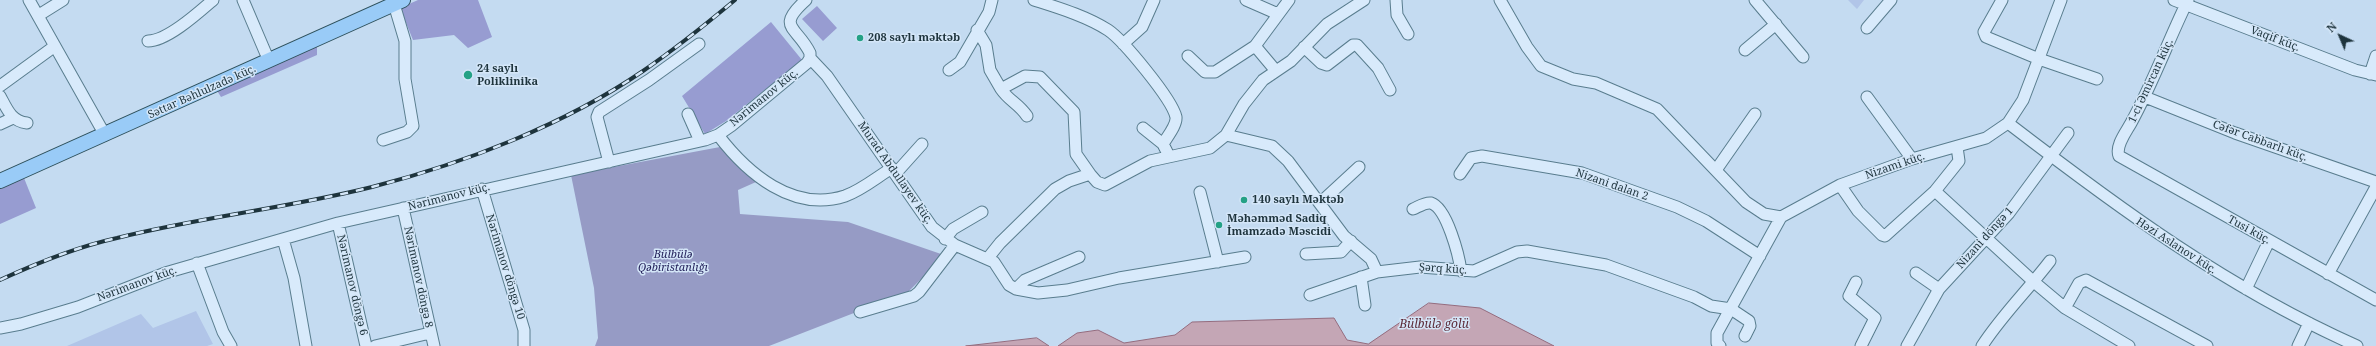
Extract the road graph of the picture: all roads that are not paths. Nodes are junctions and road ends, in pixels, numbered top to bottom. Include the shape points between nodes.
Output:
1 (29, 0) edge
2 (63, 0) edge
3 (213, 0) edge
4 (243, 0) edge
5 (806, 0) edge
6 (992, 0) edge
7 (1154, 0) edge
8 (1246, 0) edge
9 (1289, 0) edge
10 (1364, 0) edge
11 (1396, 0) edge
12 (1500, 0) edge
13 (1755, 0) edge
14 (1891, 0) edge
15 (2002, 0) edge
16 (2061, 0) edge
17 (2174, 0) edge
18 (1039, 1) edge
19 (398, 2) edge
20 (2187, 2) edge
21 (1278, 14) junction
22 (39, 16) junction
23 (1776, 24) junction
24 (1867, 28) dead end
25 (977, 30) junction
26 (1408, 34) dead end
27 (148, 42) dead end
28 (699, 44) dead end
29 (1123, 44) junction
30 (55, 46) junction
31 (1255, 46) junction
32 (1304, 47) junction
33 (1745, 50) dead end
34 (1188, 56) dead end
35 (2376, 56) edge
36 (1803, 57) dead end
37 (810, 58) junction
38 (2039, 59) junction
39 (269, 61) junction
40 (949, 70) dead end
41 (1276, 71) junction
42 (2373, 74) edge
43 (2096, 79) dead end
44 (0, 86) edge
45 (1001, 89) junction
46 (1390, 90) dead end
47 (0, 96) edge
48 (1867, 97) dead end
49 (2145, 97) junction
50 (688, 114) dead end
51 (1755, 114) dead end
52 (1027, 116) dead end
53 (13, 118) junction
54 (27, 123) dead end
55 (2008, 123) junction
56 (0, 124) edge
57 (1143, 128) dead end
58 (2068, 133) dead end
59 (105, 135) junction
60 (718, 135) junction
61 (1226, 135) junction
62 (383, 140) dead end
63 (700, 141) junction
64 (922, 144) dead end
65 (1163, 144) junction
66 (1957, 147) junction
67 (1169, 156) junction
68 (2050, 156) junction
69 (1912, 159) junction
70 (2122, 160) joint
71 (609, 162) junction
72 (1359, 167) dead end
73 (894, 170) junction
74 (1716, 170) junction
75 (1090, 174) junction
76 (1460, 174) dead end
77 (0, 181) edge
78 (2376, 182) edge
79 (1840, 185) junction
80 (2376, 187) edge
81 (482, 189) junction
82 (1935, 191) junction
83 (1200, 192) dead end
84 (1320, 203) junction
85 (403, 208) junction
86 (1413, 210) dead end
87 (982, 212) dead end
88 (1781, 217) junction
89 (338, 223) junction
90 (1987, 237) junction
91 (283, 239) junction
92 (1351, 241) junction
93 (2269, 241) junction
94 (950, 242) junction
95 (1306, 254) dead end
96 (1760, 256) junction
97 (1079, 257) dead end
98 (1245, 257) dead end
99 (988, 258) junction
100 (2050, 261) dead end
101 (1218, 262) junction
102 (197, 263) junction
103 (1461, 271) junction
104 (1377, 272) junction
105 (1916, 273) dead end
106 (2328, 274) junction
107 (1361, 277) junction
108 (1856, 282) dead end
109 (2034, 282) junction
110 (1939, 288) junction
111 (1016, 289) junction
112 (2246, 289) junction
113 (1310, 295) dead end
114 (2376, 300) edge
115 (1365, 305) dead end
116 (2065, 308) junction
117 (1731, 309) junction
118 (860, 312) dead end
119 (2309, 322) junction
120 (0, 328) edge
121 (430, 333) junction
122 (1745, 336) dead end
123 (231, 346) edge
124 (306, 346) edge
125 (366, 346) edge
126 (376, 346) edge
127 (434, 346) edge
128 (524, 346) edge
129 (1720, 346) edge
130 (1861, 346) edge
131 (1907, 346) edge
132 (1982, 346) edge
133 (2129, 346) edge
134 (2207, 346) edge
135 (2298, 346) edge
136 (2357, 346) edge

1 - 22 street
2 - 22 street
3 - 27 street via 159,40
4 - 39 street
5 - 37 street via 795,10 790,22 791,28 807,49
6 - 25 street via 989,12
7 - 29 street via 1142,27
8 - 21 street
9 - 21 street
10 - 32 street via 1327,24
11 - 26 street via 1397,15
12 - 74 street via 1541,66 1572,79 1596,83 1657,109
13 - 23 street
14 - 24 street
15 - 38 street via 1986,26 1986,37
16 - 38 street, Nizami küç.
17 - 20 street, Vaqif küç.
18 - 29 street via 1110,31
19 - 39 main road, Səttar Bəhlulzadə küç.
19 - 62 street via 406,40 405,79 414,126 407,132
20 - 42 street, Vaqif küç.
20 - 49 street, 1-ci Əmircan küç.
21 - 31 street
22 - 30 street
23 - 33 street
23 - 36 street
25 - 40 street via 960,62
25 - 45 street via 986,46 990,70
28 - 71 street via 599,112 597,117
29 - 65 street via 1161,90 1174,112 1175,124
30 - 44 street
30 - 59 street
31 - 34 street via 1215,72 1205,72
31 - 41 street
32 - 41 street via 1291,61
32 - 46 street via 1327,65 1353,45 1357,45 1378,68
35 - 42 street
37 - 60 street, Nərimanov küç. via 803,67
37 - 73 street, Murad Abdullayev küç. via 827,76
38 - 43 street
38 - 55 street, Nizami küç. via 2023,100
39 - 59 main road, Səttar Bəhlulzadə küç.
41 - 61 street via 1263,80 1251,94
45 - 52 street
45 - 75 street via 1025,76 1040,77 1047,82 1074,112 1076,154
47 - 53 street
48 - 69 street
49 - 70 street, 1-ci Əmircan küç. via 2117,152
49 - 78 street, Cəfər Cabbarlı küç. via 2235,133
50 - 63 street
51 - 74 street
53 - 54 street via 18,122
53 - 56 street
55 - 66 street, Nizami küç. via 1986,138
55 - 68 street, Həzi Aslanov küç.
57 - 65 street
58 - 68 street, Nizani döngə 1
59 - 77 main road, Səttar Bəhlulzadə küç.
60 - 63 street, Nərimanov küç.
60 - 73 street via 728,149 758,178 790,195 826,200 845,196
61 - 67 street via 1210,148
61 - 84 street via 1272,146 1288,161
63 - 71 street, Nərimanov küç.
64 - 73 street
65 - 67 street
66 - 69 street, Nizami küç.
66 - 82 street via 1959,161
67 - 75 street via 1150,161 1105,185 1097,182
68 - 90 street, Nizani döngə 1 via 2010,213
68 - 112 street, Həzi Aslanov küç. via 2136,220 2213,271
69 - 79 street, Nizami küç.
70 - 93 street, Tusi küç.
71 - 81 street, Nərimanov küç.
72 - 84 street
73 - 94 street, Murad Abdullayev küç. via 932,227
74 - 88 street via 1753,208 1764,214
75 - 99 street via 1069,180 1055,190 1008,234
76 - 96 street, Nizani dalan 2 via 1471,158 1482,156 1582,173 1691,212
79 - 82 street via 1858,211 1882,236
79 - 88 street, Nizami küç.
80 - 106 street
81 - 85 street, Nərimanov küç.
81 - 128 street, Nərimanov döngə 10 via 524,330
82 - 90 street
83 - 101 street
84 - 92 street via 1344,236
85 - 89 street, Nərimanov küç.
85 - 121 street, Nərimanov döngə 8
86 - 103 street via 1427,203 1438,209 1456,244
87 - 94 street via 953,230
88 - 96 street
89 - 91 street, Nərimanov küç.
89 - 125 street, Nərimanov döngə 6
90 - 109 street
90 - 110 street, Nizani döngə 1
91 - 102 street, Nərimanov küç.
91 - 124 street via 294,278
92 - 95 street via 1341,252
92 - 104 street via 1371,259
93 - 106 street, Tusi küç.
93 - 112 street
94 - 99 street, Murad Abdullayev küç.
94 - 118 street via 914,296
96 - 117 street
97 - 111 street via 1026,280
98 - 101 street
99 - 111 street, Murad Abdullayev küç. via 994,262 1009,285
100 - 109 street
101 - 111 street via 1119,278 1067,290 1038,293
102 - 120 street, Nərimanov küç. via 145,280 72,309
102 - 123 street via 223,332
103 - 104 street, Şərq küç. via 1420,267
103 - 117 street, Şərq küç. via 1474,271 1517,252 1527,251 1606,264 1694,296 1711,306
104 - 107 street, Şərq küç.
105 - 110 street
106 - 114 street, Tusi küç.
107 - 113 street, Şərq küç.
107 - 115 street
108 - 130 street via 1849,296 1875,318
109 - 116 street
109 - 132 street via 1998,320
110 - 131 street, Nizani döngə 1
112 - 119 street, Həzi Aslanov küç.
116 - 133 street
116 - 134 street via 2079,284 2086,280
117 - 122 street via 1749,321 1750,326
117 - 129 street via 1717,333 1717,343
119 - 135 street
119 - 136 street, Həzi Aslanov küç.
121 - 126 street
121 - 127 street, Nərimanov döngə 8

